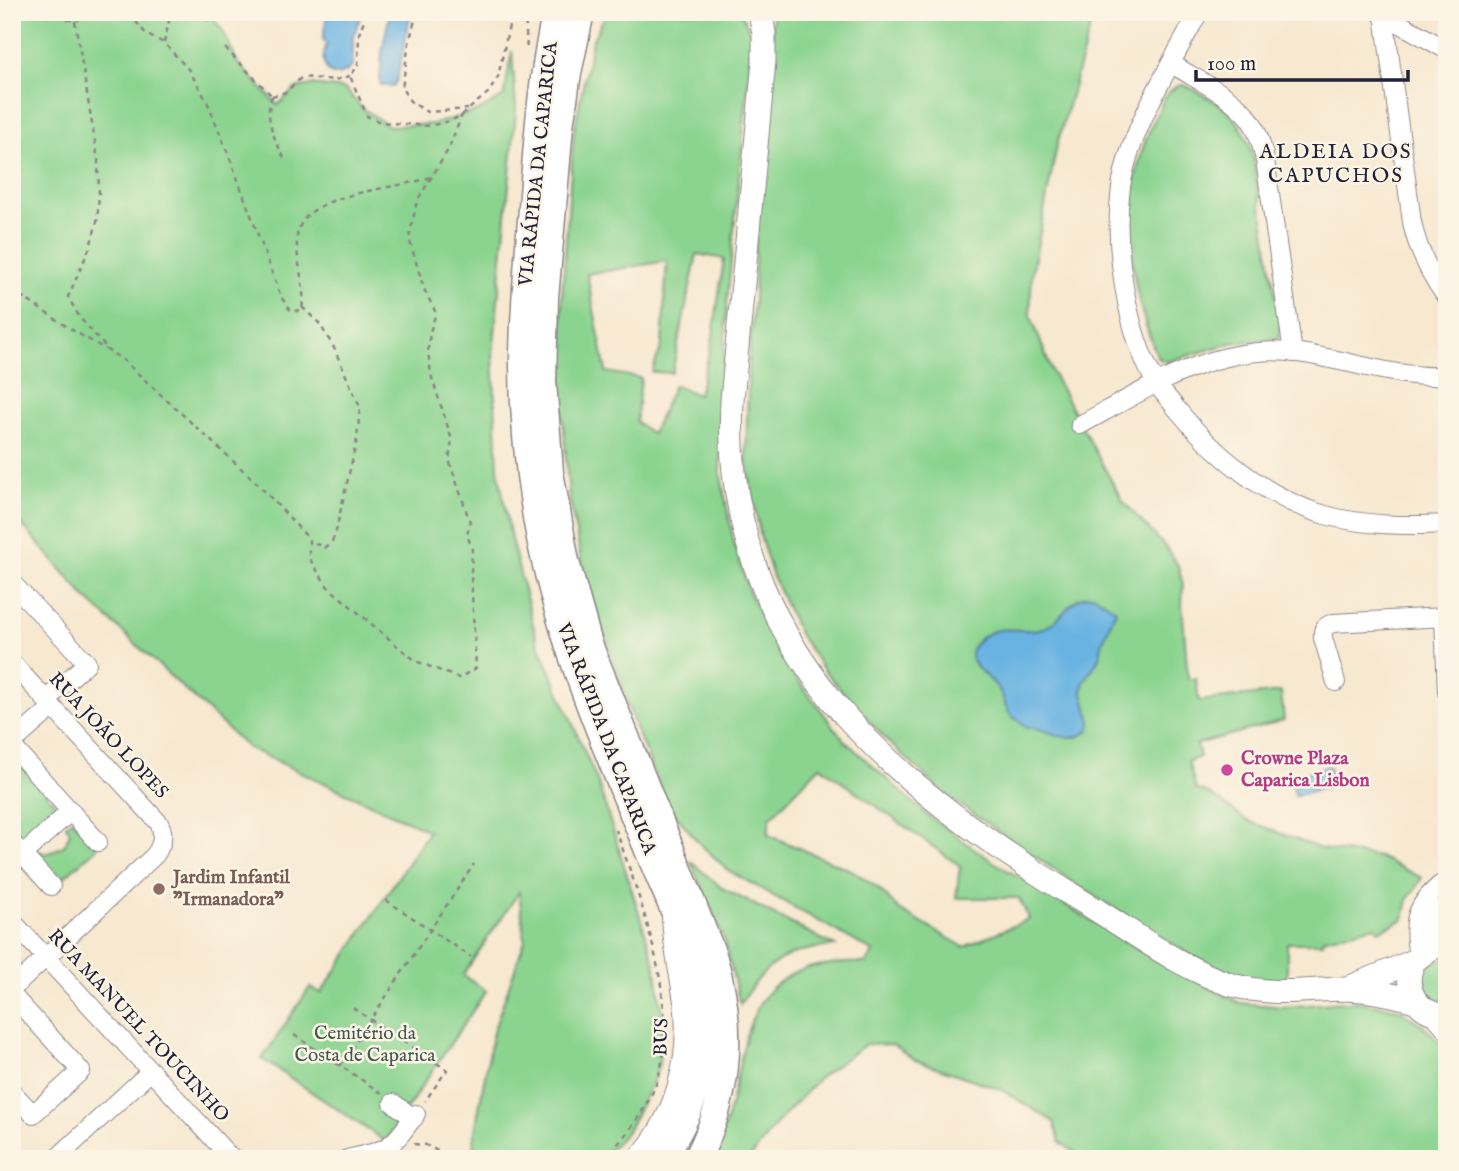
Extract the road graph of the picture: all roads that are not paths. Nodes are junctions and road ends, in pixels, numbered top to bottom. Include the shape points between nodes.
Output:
1 (556, 12) edge
2 (581, 12) edge
3 (595, 12) edge
4 (753, 12) edge
5 (760, 12) edge
6 (1199, 12) edge
7 (1381, 13) edge
8 (574, 40) junction
9 (1447, 50) edge
10 (764, 61) junction
11 (1172, 64) junction
12 (1447, 298) edge
13 (1293, 352) junction
14 (1447, 376) edge
15 (1156, 383) junction
16 (1080, 425) dead end
17 (1447, 524) edge
18 (12, 583) edge
19 (12, 663) edge
20 (1336, 682) dead end
21 (1447, 692) edge
22 (49, 703) junction
23 (12, 745) edge
24 (71, 811) junction
25 (98, 842) dead end
26 (18, 849) edge
27 (1443, 880) edge
28 (51, 886) dead end
29 (670, 906) junction
30 (12, 921) edge
31 (1445, 945) edge
32 (46, 958) junction
33 (1416, 959) junction
34 (12, 989) edge
35 (1343, 989) junction
36 (12, 995) edge
37 (1435, 1015) edge
38 (151, 1071) junction
39 (12, 1092) edge
40 (389, 1099) road end
41 (56, 1159) edge
42 (232, 1159) edge
43 (347, 1159) edge
44 (636, 1159) edge
45 (662, 1159) edge
46 (697, 1159) edge

1 - 29 highway, VIA RÁPIDA DA CAPARICA via 537,139 524,321 523,394 530,474 544,557 570,652
2 - 8 highway, VIA RÁPIDA DA CAPARICA
3 - 8 main road
4 - 10 main road
5 - 10 main road
6 - 11 street
7 - 9 street
7 - 12 street via 1415,238
8 - 46 highway, VIA RÁPIDA DA CAPARICA via 560,126 545,306 548,455 562,545 589,644 722,985 727,1032 724,1077
10 - 35 main road via 732,439 737,494 750,548 767,596 801,659 857,728 949,813 1165,952 1210,976 1252,989 1289,993
11 - 13 street via 1237,105 1260,139
11 - 15 street via 1129,154 1121,187 1121,269 1140,345
13 - 14 street via 1385,370
13 - 15 street via 1231,355
15 - 16 street
15 - 17 street via 1189,424 1228,461 1275,494 1325,515 1371,524
18 - 22 street via 87,663
19 - 22 street, RUA JOÃO LOPES
20 - 21 street via 1322,638 1326,625 1444,617
22 - 23 street
22 - 32 street, RUA JOÃO LOPES via 157,820 163,835 155,855
23 - 24 street
24 - 25 street
24 - 26 street
26 - 28 street
27 - 31 street via 1427,918 1428,929
27 - 33 street via 1418,909
29 - 44 street, BUS via 684,1014 684,1053 671,1104
29 - 45 highway, VIA RÁPIDA DA CAPARICA via 700,984 705,1045 691,1110
30 - 32 street, RUA MANUEL TOUCINHO
31 - 33 main road via 1431,947
32 - 34 street, RUA JOÃO LOPES
32 - 38 street, RUA MANUEL TOUCINHO
33 - 35 main road
33 - 37 main road via 1409,981
35 - 37 main road via 1375,991
36 - 39 street via 81,1070 33,1114
38 - 41 street
38 - 42 street, RUA MANUEL TOUCINHO
40 - 43 street via 415,1116 394,1143

